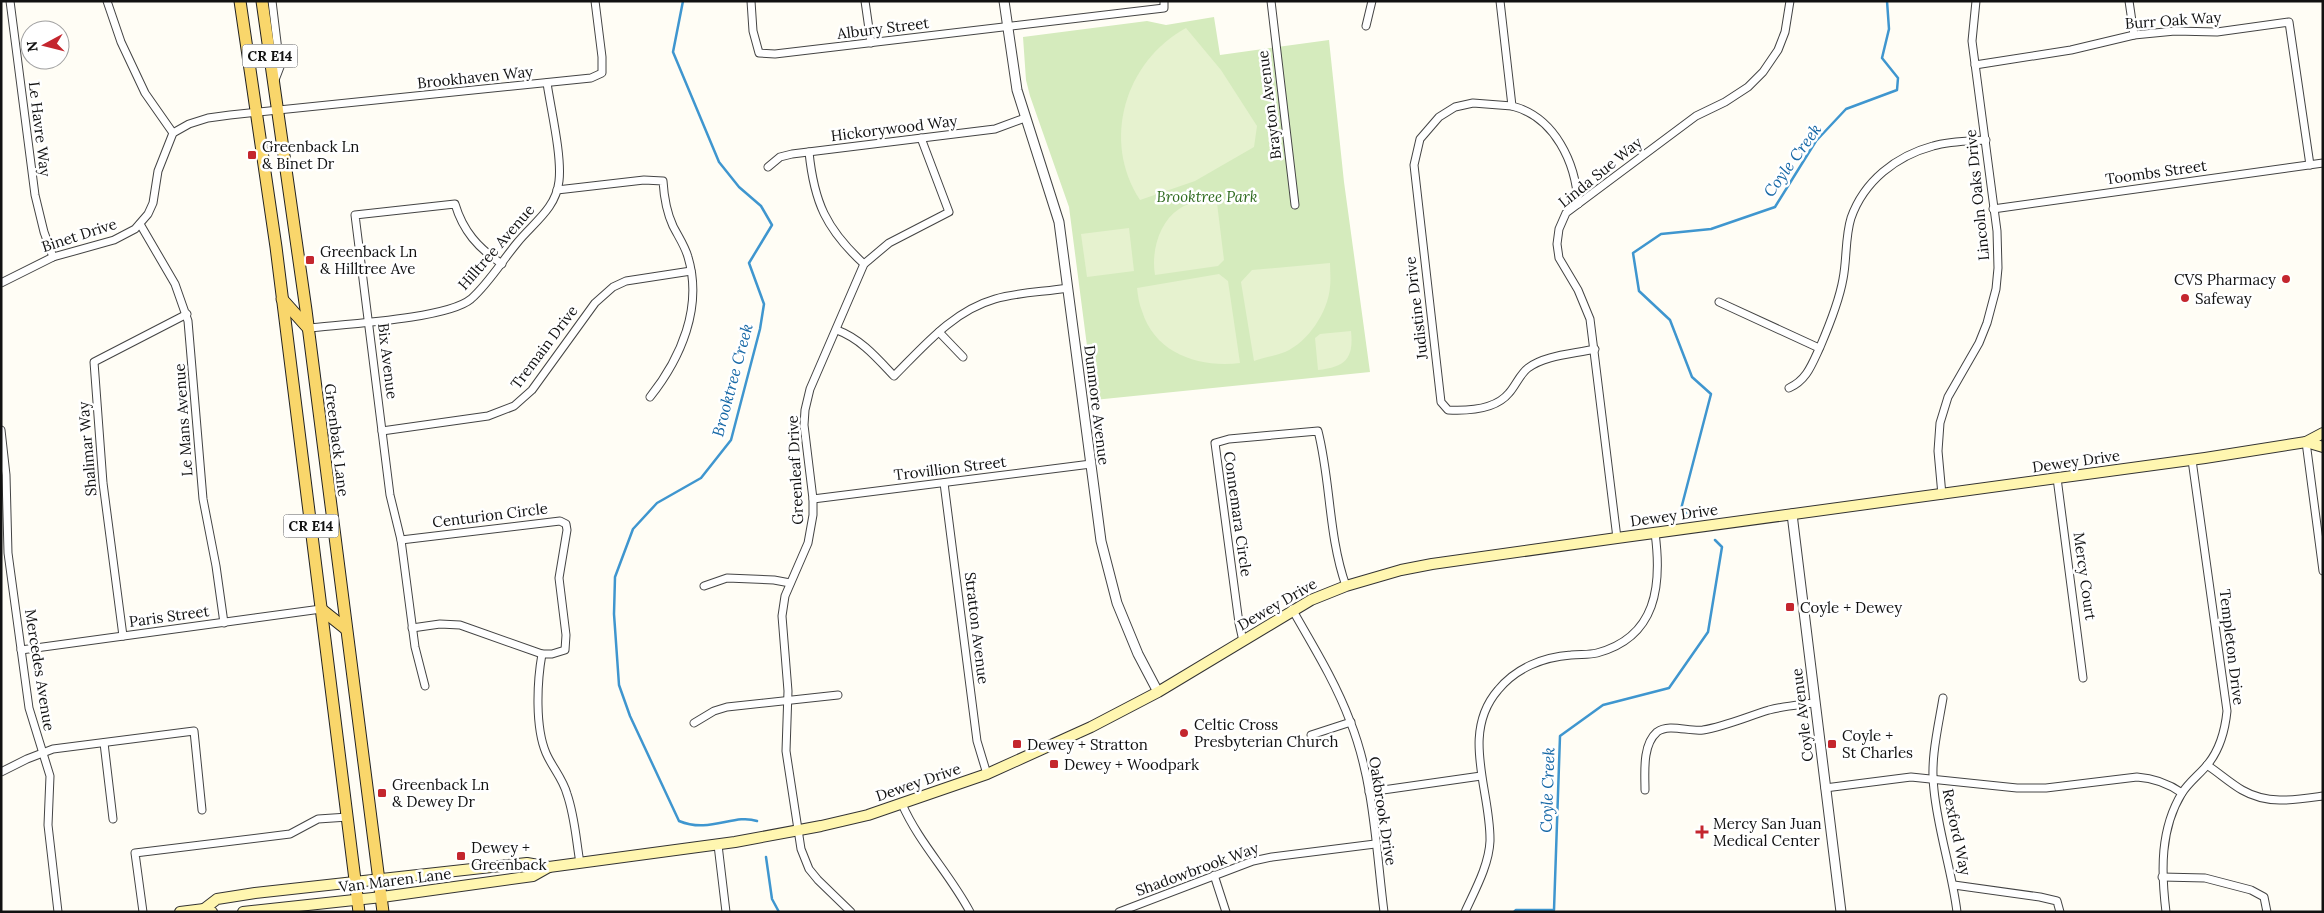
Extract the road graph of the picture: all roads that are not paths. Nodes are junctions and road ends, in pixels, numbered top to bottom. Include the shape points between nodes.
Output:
1 (10, 1) edge
2 (107, 1) edge
3 (240, 1) edge
4 (262, 1) edge
5 (272, 1) edge
6 (595, 1) edge
7 (752, 1) edge
8 (865, 1) edge
9 (1004, 1) edge
10 (1164, 1) edge
11 (1271, 1) edge
12 (1372, 1) edge
13 (1500, 1) edge
14 (1790, 1) edge
15 (1976, 1) edge
16 (2129, 1) edge
17 (1366, 26) dead end
18 (1010, 28) junction
19 (2134, 35) junction
20 (871, 43) junction
21 (1975, 65) junction
22 (273, 82) junction
23 (547, 83) junction
24 (1512, 106) junction
25 (278, 111) junction
26 (256, 113) junction
27 (1025, 118) junction
28 (172, 133) junction
29 (921, 138) junction
30 (1986, 140) junction
31 (809, 152) junction
32 (2323, 163) edge
33 (2310, 165) junction
34 (768, 167) dead end
35 (557, 190) junction
36 (1578, 204) junction
37 (1295, 205) dead end
38 (1994, 209) junction
39 (140, 224) junction
40 (53, 258) junction
41 (502, 264) junction
42 (864, 264) junction
43 (691, 271) junction
44 (1, 283) edge
45 (1068, 288) junction
46 (282, 299) junction
47 (1719, 302) dead end
48 (187, 314) junction
49 (369, 321) junction
50 (308, 328) junction
51 (837, 330) junction
52 (938, 332) junction
53 (1819, 348) junction
54 (1594, 349) junction
55 (963, 357) dead end
56 (1789, 388) dead end
57 (650, 397) dead end
58 (1, 430) edge
59 (382, 431) junction
60 (2323, 433) edge
61 (2306, 442) junction
62 (2323, 447) edge
63 (2192, 460) junction
64 (1091, 464) junction
65 (2058, 478) junction
66 (944, 483) junction
67 (1942, 495) junction
68 (813, 499) junction
69 (1792, 514) junction
70 (1655, 534) junction
71 (1617, 538) junction
72 (401, 540) junction
73 (2323, 571) edge
74 (790, 583) junction
75 (704, 586) dead end
76 (1346, 586) junction
77 (321, 609) junction
78 (1292, 610) junction
79 (224, 623) junction
80 (412, 628) junction
81 (346, 629) junction
82 (123, 636) junction
83 (1243, 640) junction
84 (21, 650) junction
85 (542, 654) junction
86 (2083, 678) dead end
87 (425, 686) dead end
88 (1158, 692) junction
89 (838, 695) dead end
90 (1943, 698) dead end
91 (788, 700) junction
92 (1814, 703) junction
93 (1351, 722) junction
94 (694, 723) dead end
95 (1311, 735) dead end
96 (104, 743) junction
97 (42, 752) junction
98 (2207, 765) junction
99 (1, 772) edge
100 (987, 774) junction
101 (1481, 776) junction
102 (1933, 778) junction
103 (1825, 788) junction
104 (1645, 790) dead end
105 (1369, 792) junction
106 (2182, 793) junction
107 (2323, 796) edge
108 (902, 804) junction
109 (202, 810) dead end
110 (348, 817) junction
111 (113, 819) dead end
112 (797, 830) junction
113 (1375, 844) junction
114 (718, 845) junction
115 (580, 863) junction
116 (549, 867) junction
117 (1214, 874) junction
118 (2162, 877) junction
119 (379, 879) junction
120 (356, 881) junction
121 (1954, 885) junction
122 (382, 897) junction
123 (358, 906) edge
124 (208, 910) edge
125 (58, 912) edge
126 (143, 912) edge
127 (180, 912) edge
128 (245, 912) edge
129 (384, 912) edge
130 (726, 912) edge
131 (851, 912) edge
132 (970, 912) edge
133 (1119, 912) edge
134 (1226, 912) edge
135 (1384, 912) edge
136 (1465, 912) edge
137 (1841, 912) edge
138 (1958, 912) edge
139 (2060, 912) edge
140 (2166, 912) edge
141 (2267, 912) edge

1 - 40 street, Le Havre Way via 35,196
2 - 28 street via 121,42 145,93
3 - 26 main road, CR E14
4 - 22 main road, Greenback Lane / CR E14
5 - 22 street via 280,67
6 - 23 street, Brookhaven Way via 602,73 591,78
7 - 20 street, Albury Street via 753,31 759,53
8 - 20 street
9 - 18 street, Dunmore Avenue
10 - 18 street, Albury Street via 1164,8
11 - 37 street, Brayton Avenue
12 - 17 street
13 - 24 street
14 - 36 street, Linda Sue Way via 1785,32 1778,50 1748,87 1696,116
15 - 21 street, Lincoln Oaks Drive via 1972,35
16 - 19 street
18 - 20 street, Albury Street
18 - 27 street, Dunmore Avenue via 1015,75
19 - 21 street, Burr Oak Way via 2062,52
19 - 33 street, Burr Oak Way via 2217,32 2289,22
21 - 30 street, Lincoln Oaks Drive
22 - 25 main road, Greenback Lane / CR E14
23 - 25 street, Brookhaven Way
23 - 35 street, Hilltree Avenue via 559,169
24 - 36 street via 1533,116 1559,141 1572,167
24 - 54 street, Judistine Drive via 1473,103 1455,107 1439,117 1420,139 1414,165 1440,402 1448,410 1486,407 1508,394 1526,369 1539,361
25 - 26 street
25 - 50 main road, Greenback Lane / CR E14
26 - 28 street via 208,118
26 - 46 main road, CR E14
27 - 29 street, Hickorywood Way via 995,130
27 - 45 street, Dunmore Avenue via 1056,209
28 - 39 street, Binet Drive via 158,171 153,203
29 - 31 street, Hickorywood Way
29 - 42 street, Greenleaf Drive via 949,212 889,243
30 - 38 street, Lincoln Oaks Drive
30 - 53 street via 1934,145 1901,157 1865,191 1851,219 1843,280
31 - 34 street, Hickorywood Way via 786,155
31 - 42 street via 814,186 823,211 844,246
32 - 33 street, Toombs Street
33 - 38 street, Toombs Street
35 - 41 street, Hilltree Avenue via 548,208
35 - 43 street via 644,180 663,181 668,214
36 - 54 street, Linda Sue Way via 1566,214 1557,244 1559,258 1590,319
38 - 67 street, Lincoln Oaks Drive via 1998,247 1996,289 1979,343 1943,410 1938,451
39 - 40 street, Binet Drive via 125,236
39 - 48 street, Le Mans Avenue via 175,284
40 - 44 street, Binet Drive
41 - 49 street, Hilltree Avenue via 471,299 450,310
41 - 49 street, Bix Avenue via 473,240 455,204 355,215
42 - 51 street, Greenleaf Drive
43 - 57 street via 692,307 686,332 670,367
43 - 59 street, Tremain Drive via 626,281 613,287 595,303 532,390 514,406 488,416
45 - 52 street via 994,299 957,317
45 - 64 street, Dunmore Avenue
46 - 50 main road
46 - 77 main road, CR E14
47 - 53 street
48 - 79 street, Le Mans Avenue via 203,499
48 - 82 street, Shalimar Way via 94,362 103,484
49 - 50 street, Hilltree Avenue
49 - 59 street, Bix Avenue
50 - 81 main road, Greenback Lane / CR E14
51 - 52 street via 867,348 894,376
51 - 68 street, Greenleaf Drive via 810,389 805,410
52 - 55 street
53 - 56 street via 1808,374
54 - 71 street, Linda Sue Way
58 - 84 street, Mercedes Avenue via 8,553
59 - 72 street, Bix Avenue via 390,495
60 - 61 main road, Dewey Drive
61 - 62 main road, Dewey Drive
61 - 63 main road, Dewey Drive
61 - 73 street
63 - 65 main road, Dewey Drive
63 - 98 street, Templeton Drive via 2227,711 2223,736
64 - 66 street, Trovillion Street
64 - 88 street, Dunmore Avenue via 1108,572 1128,632
65 - 67 main road, Dewey Drive
65 - 86 street, Mercy Court
66 - 68 street, Trovillion Street
66 - 100 street, Stratton Avenue via 977,741
67 - 69 main road, Dewey Drive
68 - 74 street, Greenleaf Drive via 808,543
69 - 70 main road, Dewey Drive
69 - 92 street, Coyle Avenue
70 - 71 main road, Dewey Drive
70 - 101 street via 1659,560 1658,588 1651,609 1640,626 1610,648 1537,662 1506,682 1490,702 1480,730
71 - 76 main road, Dewey Drive via 1432,564
72 - 80 street, Bix Avenue
72 - 85 street, Centurion Circle via 547,522 566,524 568,536 559,578 565,650
74 - 75 street via 727,578
74 - 91 street, Greenleaf Drive via 782,616
76 - 78 main road, Dewey Drive
76 - 83 street, Connemara Circle via 1334,543 1318,431 1215,443
77 - 79 street, Paris Street
77 - 81 main road
77 - 110 main road, CR E14
78 - 83 main road, Dewey Drive
78 - 93 street, Oakbrook Drive via 1330,674
79 - 82 street, Paris Street
80 - 85 street via 460,625
80 - 87 street, Bix Avenue
81 - 119 main road, Greenback Lane / CR E14
82 - 84 street, Paris Street
83 - 88 main road, Dewey Drive
84 - 97 street, Mercedes Avenue via 29,708
85 - 115 street via 537,691 542,736 545,752 567,792
88 - 100 main road, Dewey Drive via 1091,727
89 - 91 street
90 - 102 street, Rexford Way
91 - 94 street via 727,707
91 - 112 street, Greenleaf Drive via 786,751
92 - 103 street, Coyle Avenue
92 - 104 street via 1774,709 1711,729 1664,729 1658,732 1647,752
93 - 95 street
93 - 105 street, Oakbrook Drive
96 - 97 street
96 - 109 street via 194,731
96 - 111 street
97 - 99 street
97 - 125 street, Mercedes Avenue via 50,776 48,825
98 - 106 street, Templeton Drive
98 - 107 street via 2242,790 2261,798 2288,800
100 - 108 main road, Dewey Drive
101 - 105 street
101 - 136 street via 1490,827 1488,854
102 - 103 street via 1911,777
102 - 106 street via 2017,788 2046,788 2147,778
102 - 121 street, Rexford Way via 1937,813
103 - 137 street, Coyle Avenue
105 - 113 street, Oakbrook Drive
106 - 118 street, Templeton Drive via 2172,813 2163,850
108 - 112 main road, Dewey Drive via 868,815
108 - 132 street via 914,830
110 - 120 main road, CR E14
110 - 126 street via 318,819 290,834 135,853
112 - 114 main road, Dewey Drive
112 - 131 street, Greenleaf Drive via 809,869
113 - 117 street, Shadowbrook Way via 1272,857
113 - 135 street, Oakbrook Drive
114 - 115 main road, Dewey Drive
114 - 130 street
115 - 116 main road, Dewey Drive
116 - 119 main road, Dewey Drive via 527,862
116 - 122 main road, Van Maren Lane via 533,876
117 - 133 street, Shadowbrook Way
117 - 134 street
118 - 140 street, Templeton Drive
118 - 141 street via 2205,878 2251,890 2264,897
119 - 120 main road, Dewey Drive
119 - 122 main road, Greenback Lane / CR E14
120 - 123 main road, CR E14
120 - 124 main road, Van Maren Lane via 217,899
121 - 138 street, Rexford Way
121 - 139 street via 2057,901
122 - 123 main road, Van Maren Lane
122 - 129 main road, Greenback Lane / CR E14
123 - 128 main road, Van Maren Lane
124 - 127 main road, Van Maren Lane

